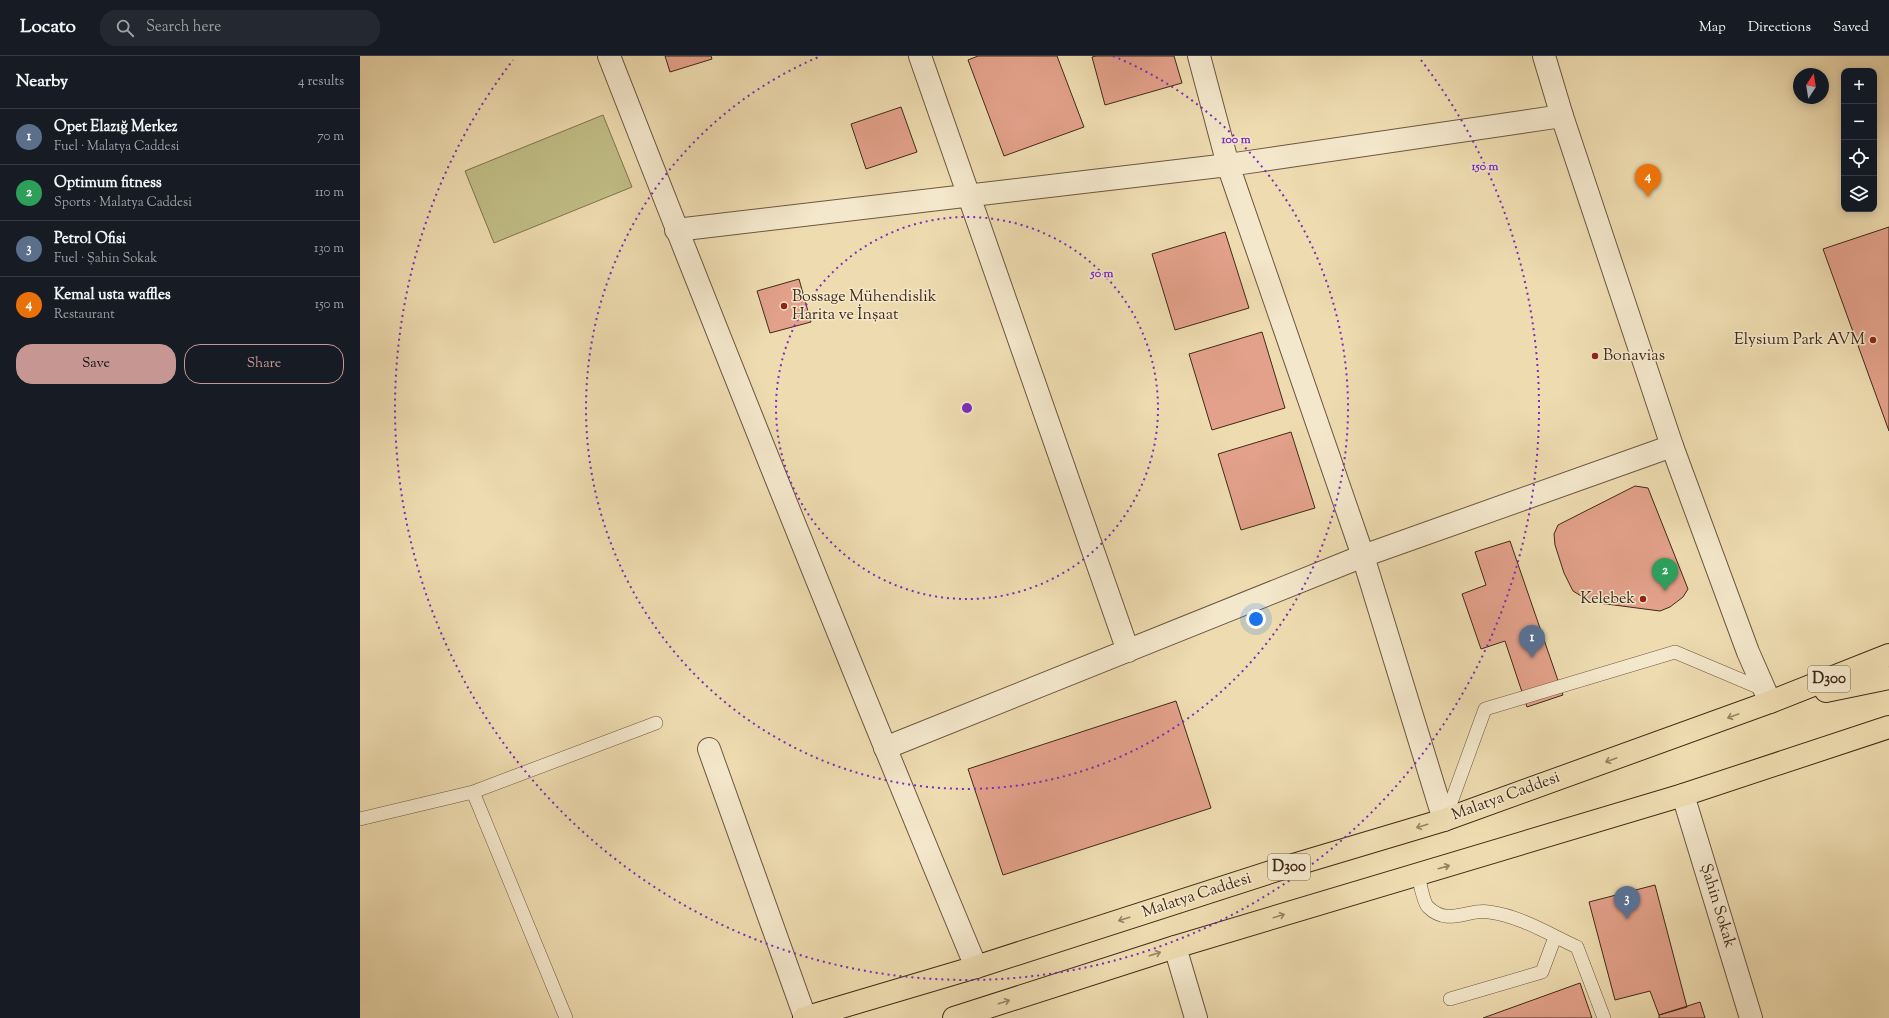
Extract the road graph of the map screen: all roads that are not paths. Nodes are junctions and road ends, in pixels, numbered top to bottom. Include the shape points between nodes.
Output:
1 (609, 56) edge
2 (920, 56) edge
3 (1199, 56) edge
4 (1544, 56) edge
5 (1562, 116) junction
6 (1228, 165) junction
7 (970, 196) junction
8 (676, 230) junction
9 (1672, 446) junction
10 (1362, 556) junction
11 (1128, 651) junction
12 (1889, 655) edge
13 (1889, 678) edge
14 (1767, 696) junction
15 (656, 723) dead end
16 (1889, 727) edge
17 (1889, 740) edge
18 (885, 748) junction
19 (709, 749) dead end
20 (1812, 752) junction
21 (473, 792) junction
22 (1683, 795) junction
23 (360, 819) edge
24 (1444, 820) junction
25 (1418, 875) junction
26 (1556, 937) junction
27 (1175, 947) junction
28 (976, 967) junction
29 (1450, 999) dead end
30 (566, 1018) edge
31 (805, 1018) edge
32 (954, 1018) edge
33 (1196, 1018) edge
34 (1604, 1018) edge
35 (1751, 1018) edge

1 - 8 street
2 - 7 street
3 - 6 street
4 - 5 street
5 - 6 street
5 - 9 street
6 - 7 street
6 - 10 street
7 - 8 street
7 - 11 street
8 - 18 street
9 - 10 street
9 - 14 street via 1748,652
10 - 11 street
10 - 24 street
11 - 18 street
12 - 14 highway, D300
13 - 14 highway
14 -> 24 highway, Malatya Caddesi / D300
14 - 24 lane via 1675,652 1485,709
15 - 21 lane
16 - 20 highway
17 - 20 highway
18 - 28 street
19 - 31 street
20 - 22 highway
21 - 23 lane
21 - 30 lane
25 -> 22 highway
22 - 35 street, Şahin Sokak
24 -> 28 highway, Malatya Caddesi / D300
25 - 26 lane via 1426,906 1433,911 1457,917 1488,911 1515,919
27 -> 25 highway
26 - 29 lane via 1542,972
26 - 34 lane via 1577,947
32 -> 27 highway
27 - 33 street
28 - 31 highway, Malatya Caddesi / D300

